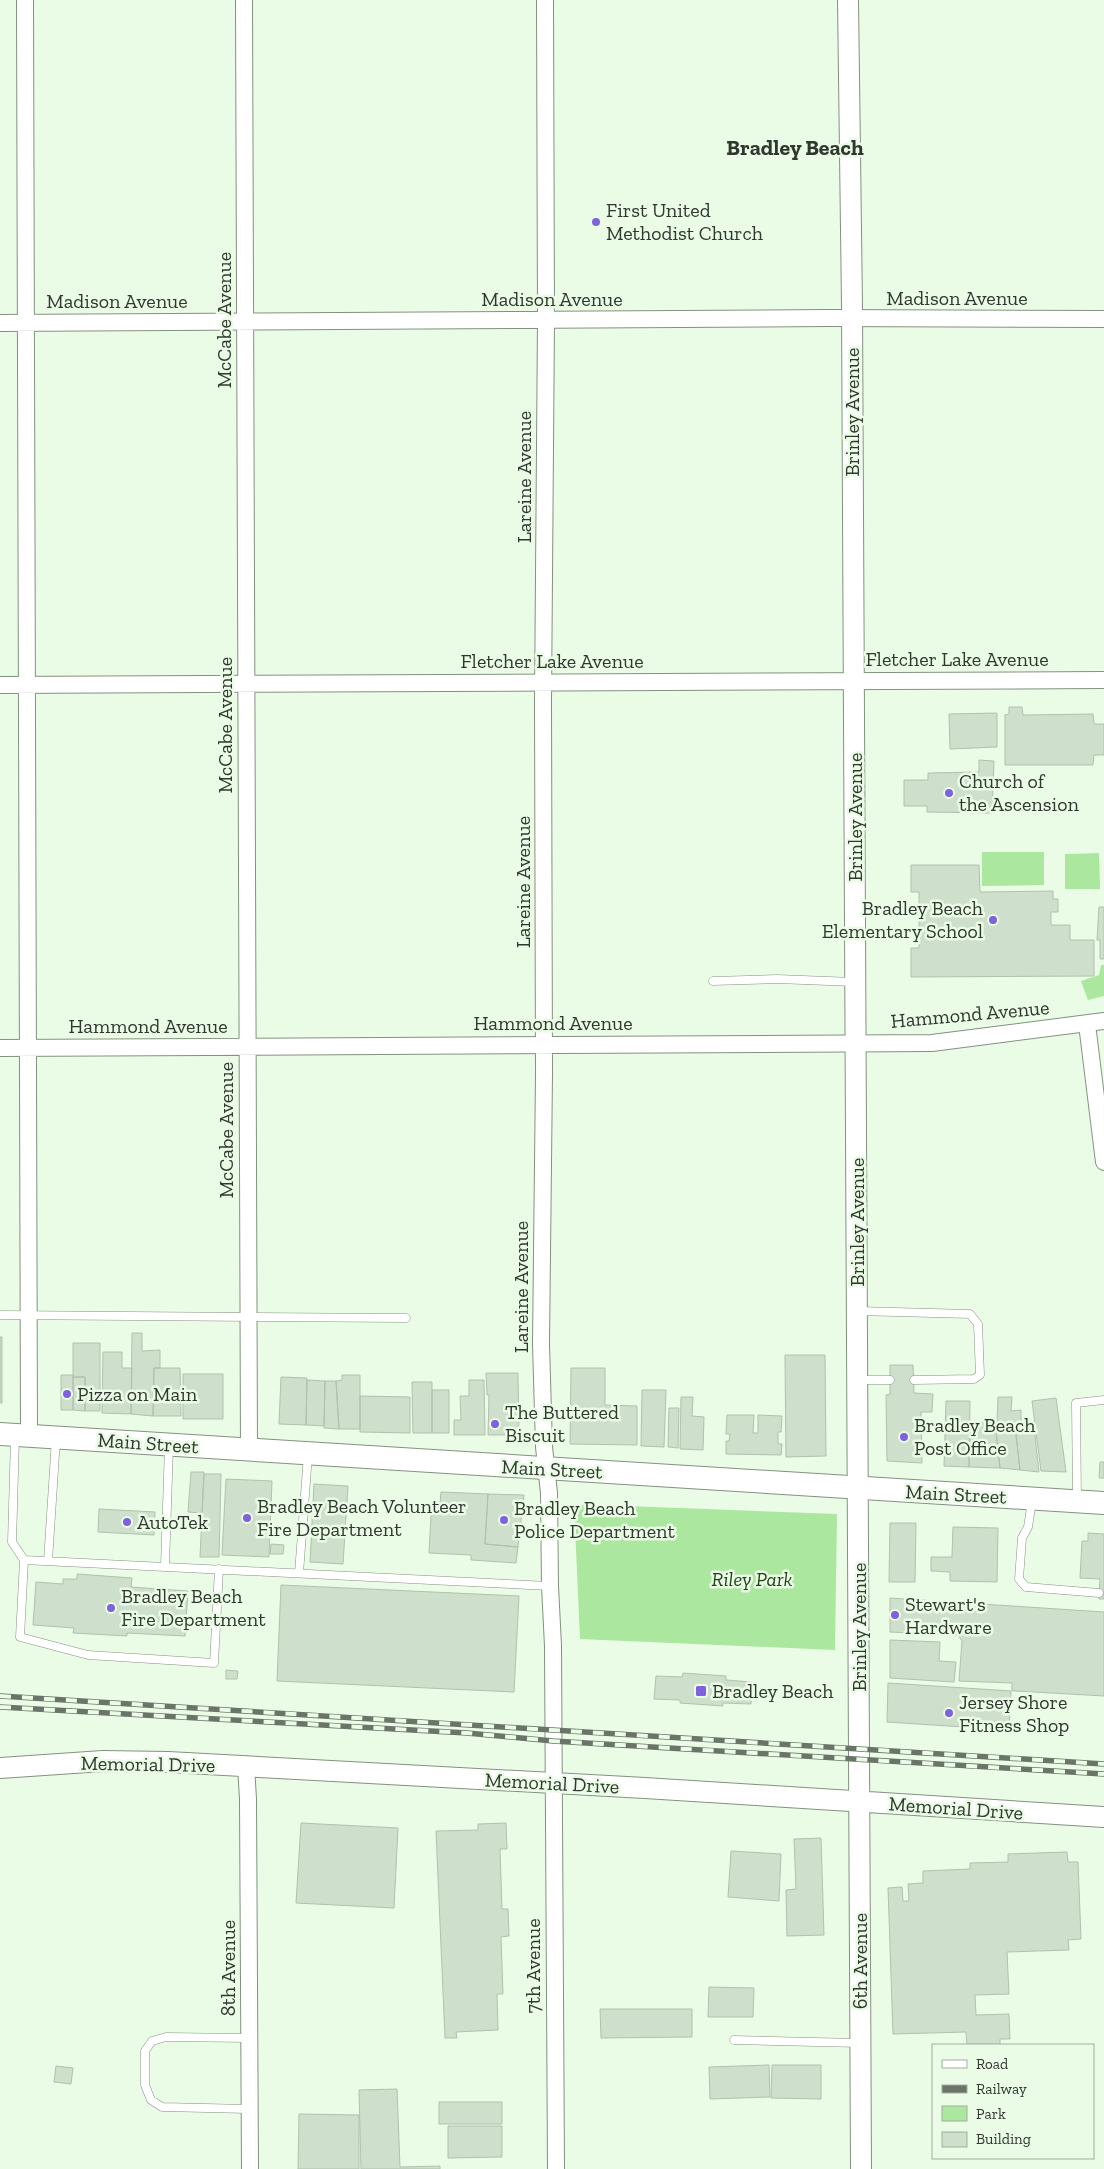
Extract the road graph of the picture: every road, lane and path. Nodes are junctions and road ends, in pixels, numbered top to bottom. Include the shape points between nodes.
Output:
1 (24, 0) edge
2 (244, 0) edge
3 (545, 0) edge
4 (848, 0) edge
5 (852, 319) junction
6 (1104, 319) edge
7 (546, 320) junction
8 (245, 321) junction
9 (0, 323) edge
10 (26, 323) junction
11 (854, 680) junction
12 (1104, 680) edge
13 (543, 683) junction
14 (0, 685) edge
15 (28, 685) junction
16 (246, 685) junction
17 (713, 981) dead end
18 (855, 982) junction
19 (1104, 1021) edge
20 (1086, 1024) junction
21 (856, 1043) junction
22 (544, 1045) junction
23 (247, 1047) junction
24 (0, 1048) edge
25 (29, 1048) junction
26 (1104, 1162) edge
27 (857, 1311) junction
28 (0, 1315) edge
29 (30, 1315) junction
30 (248, 1317) junction
31 (406, 1318) dead end
32 (858, 1380) junction
33 (890, 1380) dead end
34 (914, 1380) dead end
35 (1104, 1400) edge
36 (15, 1434) edge
37 (56, 1437) junction
38 (169, 1444) junction
39 (249, 1450) junction
40 (308, 1453) junction
41 (546, 1469) junction
42 (858, 1488) junction
43 (1032, 1499) junction
44 (1077, 1501) junction
45 (1104, 1503) edge
46 (24, 1560) junction
47 (48, 1562) junction
48 (166, 1566) junction
49 (219, 1569) junction
50 (299, 1573) junction
51 (550, 1586) junction
52 (1099, 1593) dead end
53 (859, 1753) joint
54 (553, 1763) joint
55 (246, 1766) junction
56 (0, 1768) edge
57 (554, 1784) junction
58 (859, 1802) junction
59 (1104, 1817) edge
60 (249, 2038) junction
61 (734, 2040) dead end
62 (861, 2043) junction
63 (249, 2109) junction
64 (250, 2169) edge
65 (556, 2169) edge
66 (861, 2169) edge

1 - 10 street
2 - 8 street, McCabe Avenue
3 - 7 street, Lareine Avenue
4 - 5 street, Brinley Avenue
5 - 6 street, Madison Avenue
5 - 7 street, Madison Avenue
5 - 11 street, Brinley Avenue
7 - 8 street, Madison Avenue
7 - 13 street, Lareine Avenue
8 - 10 street, Madison Avenue
8 - 16 street, McCabe Avenue
9 - 10 street, Madison Avenue
10 - 15 street
11 - 12 street, Fletcher Lake Avenue
11 - 13 street, Fletcher Lake Avenue
11 - 18 street, Brinley Avenue
13 - 16 street, Fletcher Lake Avenue
13 - 22 street, Lareine Avenue
14 - 15 street, Fletcher Lake Avenue
15 - 16 street, Fletcher Lake Avenue
15 - 25 street
16 - 23 street, McCabe Avenue
17 - 18 lane
18 - 21 street, Brinley Avenue
19 - 20 street, Hammond Avenue
20 - 21 street, Hammond Avenue via 932,1043
20 - 26 street
21 - 22 street, Hammond Avenue
21 - 27 street, Brinley Avenue
22 - 23 street, Hammond Avenue
22 - 41 street, Lareine Avenue via 541,1344
23 - 25 street, Hammond Avenue
23 - 30 street, McCabe Avenue
24 - 25 street, Hammond Avenue
25 - 29 street
27 - 32 street, Brinley Avenue
27 - 34 lane via 970,1314 975,1318 980,1375 974,1379
28 - 29 lane
29 - 30 lane
29 - 36 street
30 - 31 lane
30 - 39 street, McCabe Avenue
32 - 33 lane
32 - 42 street, Brinley Avenue
35 - 44 lane via 1076,1403
36 - 37 main road, Main Street
36 - 46 lane via 12,1542
37 - 38 main road, Main Street
37 - 47 lane
38 - 39 main road, Main Street
38 - 48 lane
39 - 40 main road, Main Street
40 - 41 main road, Main Street
40 - 50 lane
41 - 42 main road, Main Street
41 - 51 street, Lareine Avenue
42 - 43 main road, Main Street
42 - 53 street, Brinley Avenue
43 - 44 main road, Main Street
43 - 52 lane via 1028,1527 1022,1538 1019,1579 1026,1587
44 - 45 main road, Main Street
46 - 47 lane
46 - 49 lane via 20,1637 88,1655 214,1662
47 - 48 lane
48 - 49 lane
49 - 50 lane
50 - 51 lane
51 - 54 street, Lareine Avenue
53 - 58 street, 6th Avenue
54 - 57 street, 7th Avenue
55 - 56 street, Memorial Drive via 103,1761
55 - 57 street, Memorial Drive
55 - 60 street, 8th Avenue
57 - 58 street, Memorial Drive
57 - 65 street, 7th Avenue
58 - 59 street, Memorial Drive
58 - 62 street, 6th Avenue
60 - 63 street, 8th Avenue
60 - 63 lane via 166,2037 152,2041 145,2051 145,2085 151,2100 162,2107
61 - 62 lane
62 - 66 street, 6th Avenue
63 - 64 street, 8th Avenue

